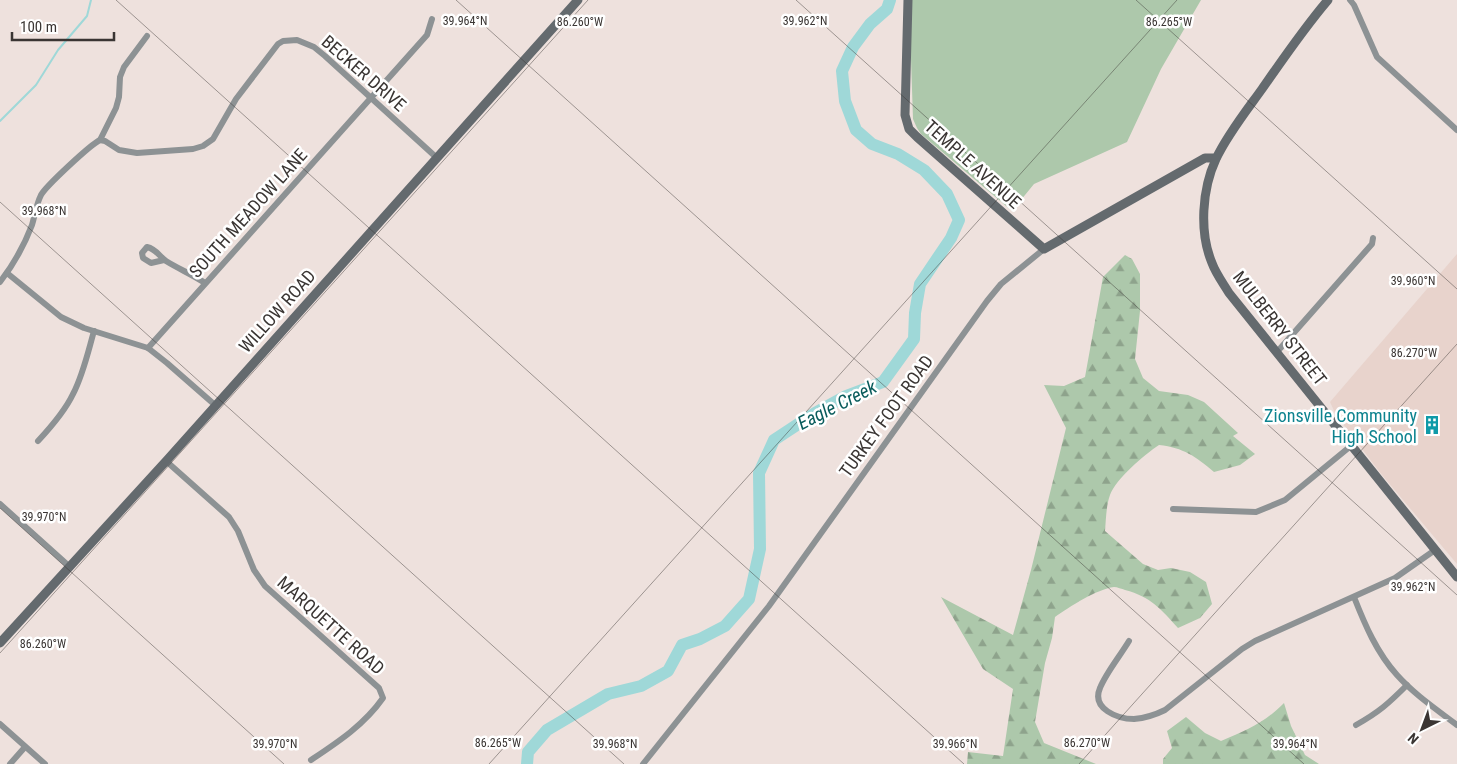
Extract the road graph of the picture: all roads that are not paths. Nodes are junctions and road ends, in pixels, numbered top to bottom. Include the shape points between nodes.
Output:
1 (578, 0) edge
2 (908, 0) edge
3 (1328, 0) edge
4 (1350, 0) edge
5 (432, 19) dead end
6 (147, 36) dead end
7 (370, 98) junction
8 (1457, 130) edge
9 (103, 141) junction
10 (437, 158) junction
11 (1216, 158) junction
12 (1373, 238) dead end
13 (1044, 249) junction
14 (164, 260) dead end
15 (7, 273) junction
16 (0, 282) edge
17 (205, 283) junction
18 (94, 331) junction
19 (148, 348) junction
20 (1277, 352) junction
21 (215, 405) junction
22 (38, 441) dead end
23 (1352, 446) junction
24 (166, 461) junction
25 (0, 504) edge
26 (1173, 509) dead end
27 (1435, 550) junction
28 (70, 567) junction
29 (1457, 576) edge
30 (1354, 597) junction
31 (1129, 641) dead end
32 (0, 643) edge
33 (1407, 685) junction
34 (0, 724) edge
35 (1356, 725) dead end
36 (1457, 725) edge
37 (25, 746) junction
38 (311, 760) dead end
39 (10, 764) edge
40 (45, 764) edge
41 (643, 764) edge

1 - 10 street, WILLOW ROAD
2 - 13 street, TEMPLE AVENUE via 905,115 909,129
3 - 11 street, MULBERRY STREET via 1281,61
4 - 8 street via 1377,57
5 - 7 street, SOUTH MEADOW LANE via 426,35
6 - 9 street via 124,67 116,108
7 - 9 street, BECKER DRIVE via 314,47 290,40 278,44 236,99 213,139 203,146 137,153 120,150
7 - 10 street, BECKER DRIVE
7 - 17 street, SOUTH MEADOW LANE
9 - 15 street via 86,150 42,193 19,255
10 - 21 street, WILLOW ROAD
11 - 13 street, TURKEY FOOT ROAD via 1205,158
11 - 20 street, MULBERRY STREET via 1204,203 1211,262 1229,293
12 - 20 street via 1372,244
13 - 41 street, TURKEY FOOT ROAD via 1001,284 987,301 769,606
14 - 17 street
15 - 16 street
15 - 18 street via 60,317
17 - 19 street, SOUTH MEADOW LANE
18 - 19 street
18 - 22 street via 73,396
19 - 21 street
20 - 23 street, MULBERRY STREET
21 - 24 street, WILLOW ROAD
23 - 26 street via 1285,500 1256,512
23 - 27 street, MULBERRY STREET
24 - 28 street, WILLOW ROAD
24 - 38 street, MARQUETTE ROAD via 229,517 265,586 379,688 383,698 373,713
25 - 28 street
27 - 29 street, MULBERRY STREET
27 - 30 street via 1395,578
28 - 32 street, WILLOW ROAD
30 - 31 street via 1255,641 1164,710 1134,719 1117,717 1102,708 1098,699 1099,689
30 - 33 street via 1378,649
33 - 35 street via 1386,707
33 - 36 street
34 - 37 street
37 - 39 street
37 - 40 street

